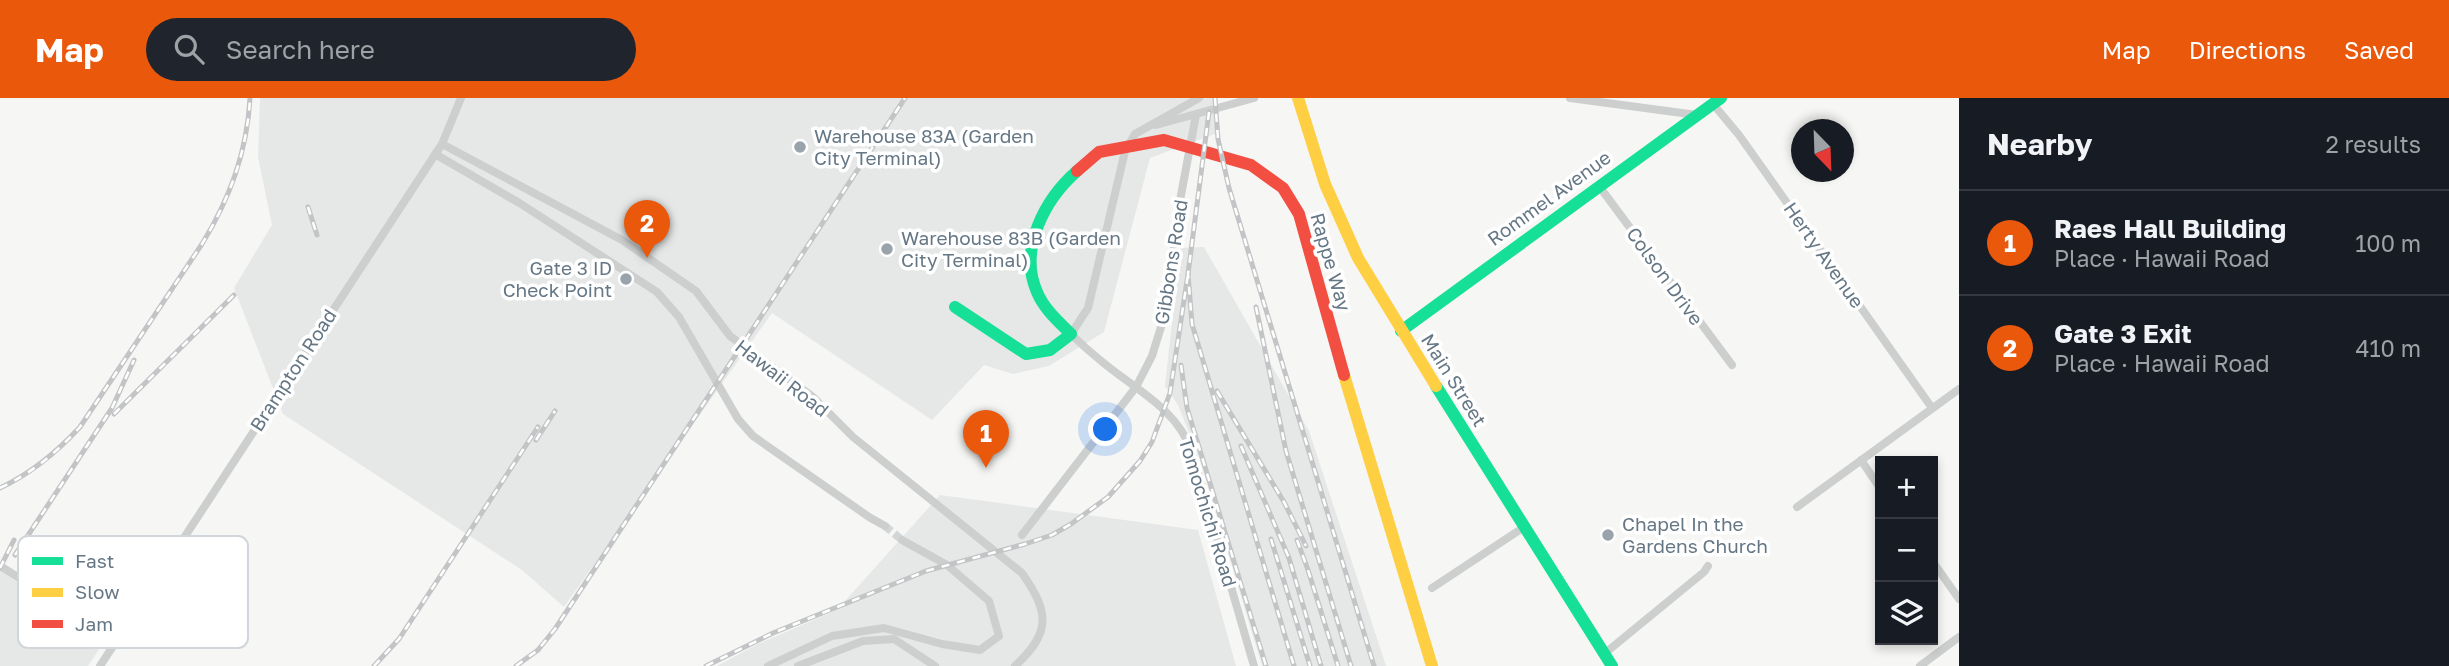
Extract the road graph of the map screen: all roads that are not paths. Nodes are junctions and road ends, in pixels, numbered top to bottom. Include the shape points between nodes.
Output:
1 (461, 98) edge
2 (1199, 98) edge
3 (1254, 98) edge
4 (1298, 98) edge
5 (1570, 98) edge
6 (1717, 101) edge
7 (1196, 115) junction
8 (1697, 115) junction
9 (1143, 129) junction
10 (442, 144) junction
11 (435, 154) junction
12 (1599, 186) junction
13 (955, 307) dead end
14 (1401, 331) junction
15 (1071, 334) junction
16 (1732, 365) dead end
17 (1136, 387) junction
18 (1959, 389) edge
19 (1932, 408) junction
20 (1861, 460) junction
21 (1875, 481) edge
22 (1797, 506) dead end
23 (885, 526) tunnel mouth
24 (1524, 527) junction
25 (1022, 535) dead end
26 (185, 536) edge
27 (902, 540) tunnel mouth
28 (0, 566) edge
29 (1708, 566) dead end
30 (1938, 569) edge
31 (18, 577) edge
32 (1432, 588) dead end
33 (1959, 599) edge
34 (1959, 637) edge
35 (111, 648) edge
36 (1604, 654) junction
37 (100, 666) edge
38 (768, 666) edge
39 (798, 666) edge
40 (935, 666) edge
41 (1015, 666) edge
42 (1254, 666) edge
43 (1432, 666) edge
44 (1612, 666) edge
45 (1920, 666) edge

1 - 10 street, Brampton Road
2 - 9 street
3 - 7 street
4 - 14 street, Main Street via 1341,224
5 - 8 street
6 - 8 street, Rommel Avenue
6 - 19 street, Herty Avenue
7 - 9 street
7 - 17 street, Gibbons Road via 1166,311 1152,356
8 - 12 street, Rommel Avenue
9 - 15 street via 1125,151 1088,308
10 - 11 street, Brampton Road
10 - 41 street, Hawaii Road via 622,240 696,291 730,336 813,397 853,437 1022,573 1040,599 1044,628
11 - 23 street, Hawaii Road via 657,292 679,317 738,419 753,436
11 - 26 street, Brampton Road
12 - 14 street, Rommel Avenue
12 - 16 street, Colson Drive
13 - 15 street via 1026,354 1048,351
14 - 24 street, Main Street
15 - 17 street, Tomochichi Road
15 - 43 street, Rappe Way via 1049,312 1036,290 1030,256 1039,221 1065,182 1100,152 1161,140 1251,165 1283,188 1299,214
17 - 25 street, Gibbons Road
17 - 42 street, Tomochichi Road via 1169,414 1187,438
18 - 19 street
19 - 20 street
20 - 21 street
20 - 22 street
24 - 32 street
24 - 36 street, Main Street
27 - 38 street via 947,565 989,601 999,636 980,650 884,628 832,636
28 - 31 street
29 - 36 street
30 - 33 street
34 - 45 street
35 - 37 street, Brampton Road
36 - 44 street, Main Street
39 - 40 street via 863,641 894,639

